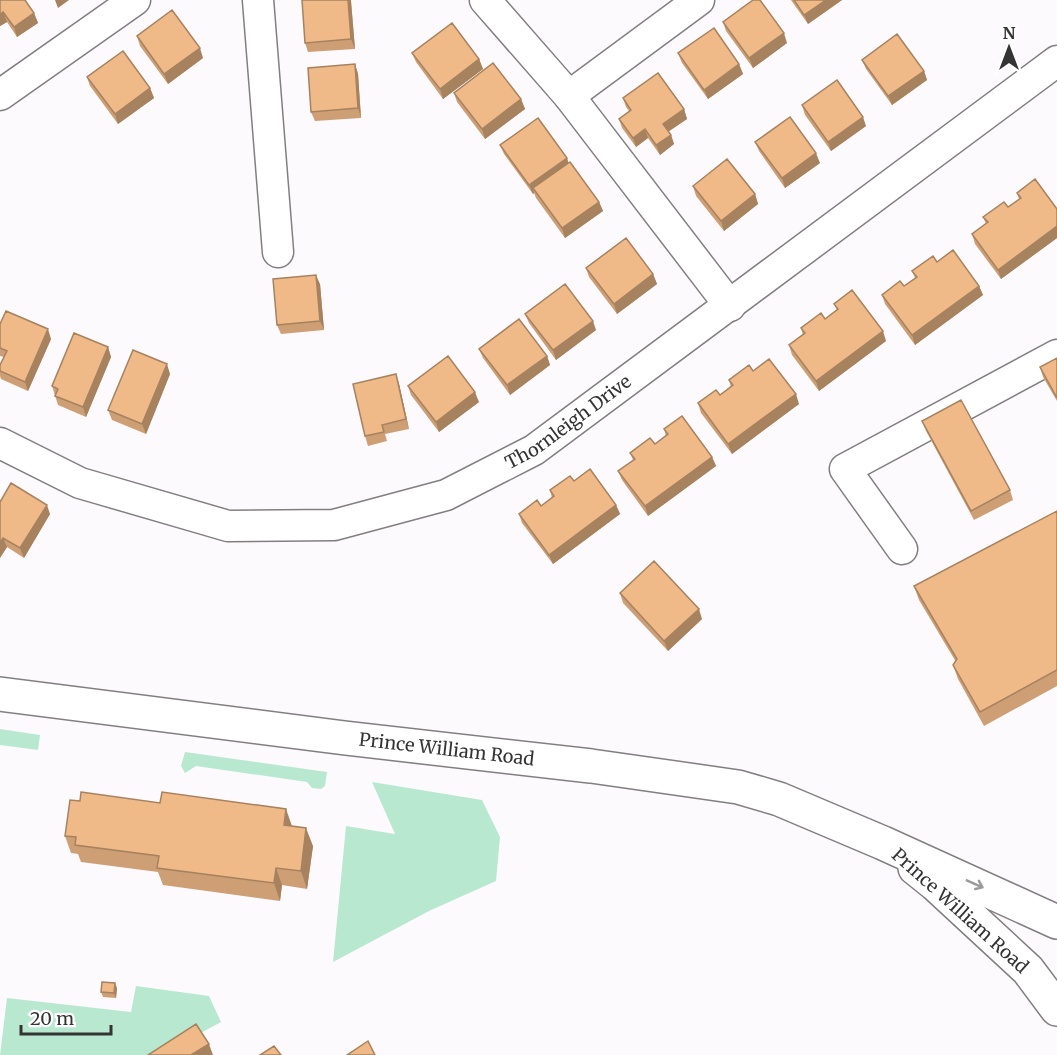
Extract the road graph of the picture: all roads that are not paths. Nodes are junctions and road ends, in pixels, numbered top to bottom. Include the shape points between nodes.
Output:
1 (135, 0) edge
2 (258, 0) edge
3 (485, 0) edge
4 (699, 0) edge
5 (1057, 61) edge
6 (0, 95) edge
7 (568, 96) junction
8 (278, 252) dead end
9 (730, 306) junction
10 (1057, 355) edge
11 (0, 443) edge
12 (902, 549) dead end
13 (0, 694) edge
14 (883, 843) junction
15 (1057, 922) edge
16 (1057, 1009) edge

1 - 6 street
2 - 8 street
3 - 7 street
4 - 7 street
5 - 9 street, Thornleigh Drive
7 - 9 street
9 - 11 street, Thornleigh Drive via 534,450 446,495 334,525 228,526 80,483
10 - 12 street via 844,469
13 - 14 main road, Prince William Road via 738,787 779,799
14 -> 15 main road, Prince William Road
14 - 16 main road, Prince William Road via 935,884 1028,970

